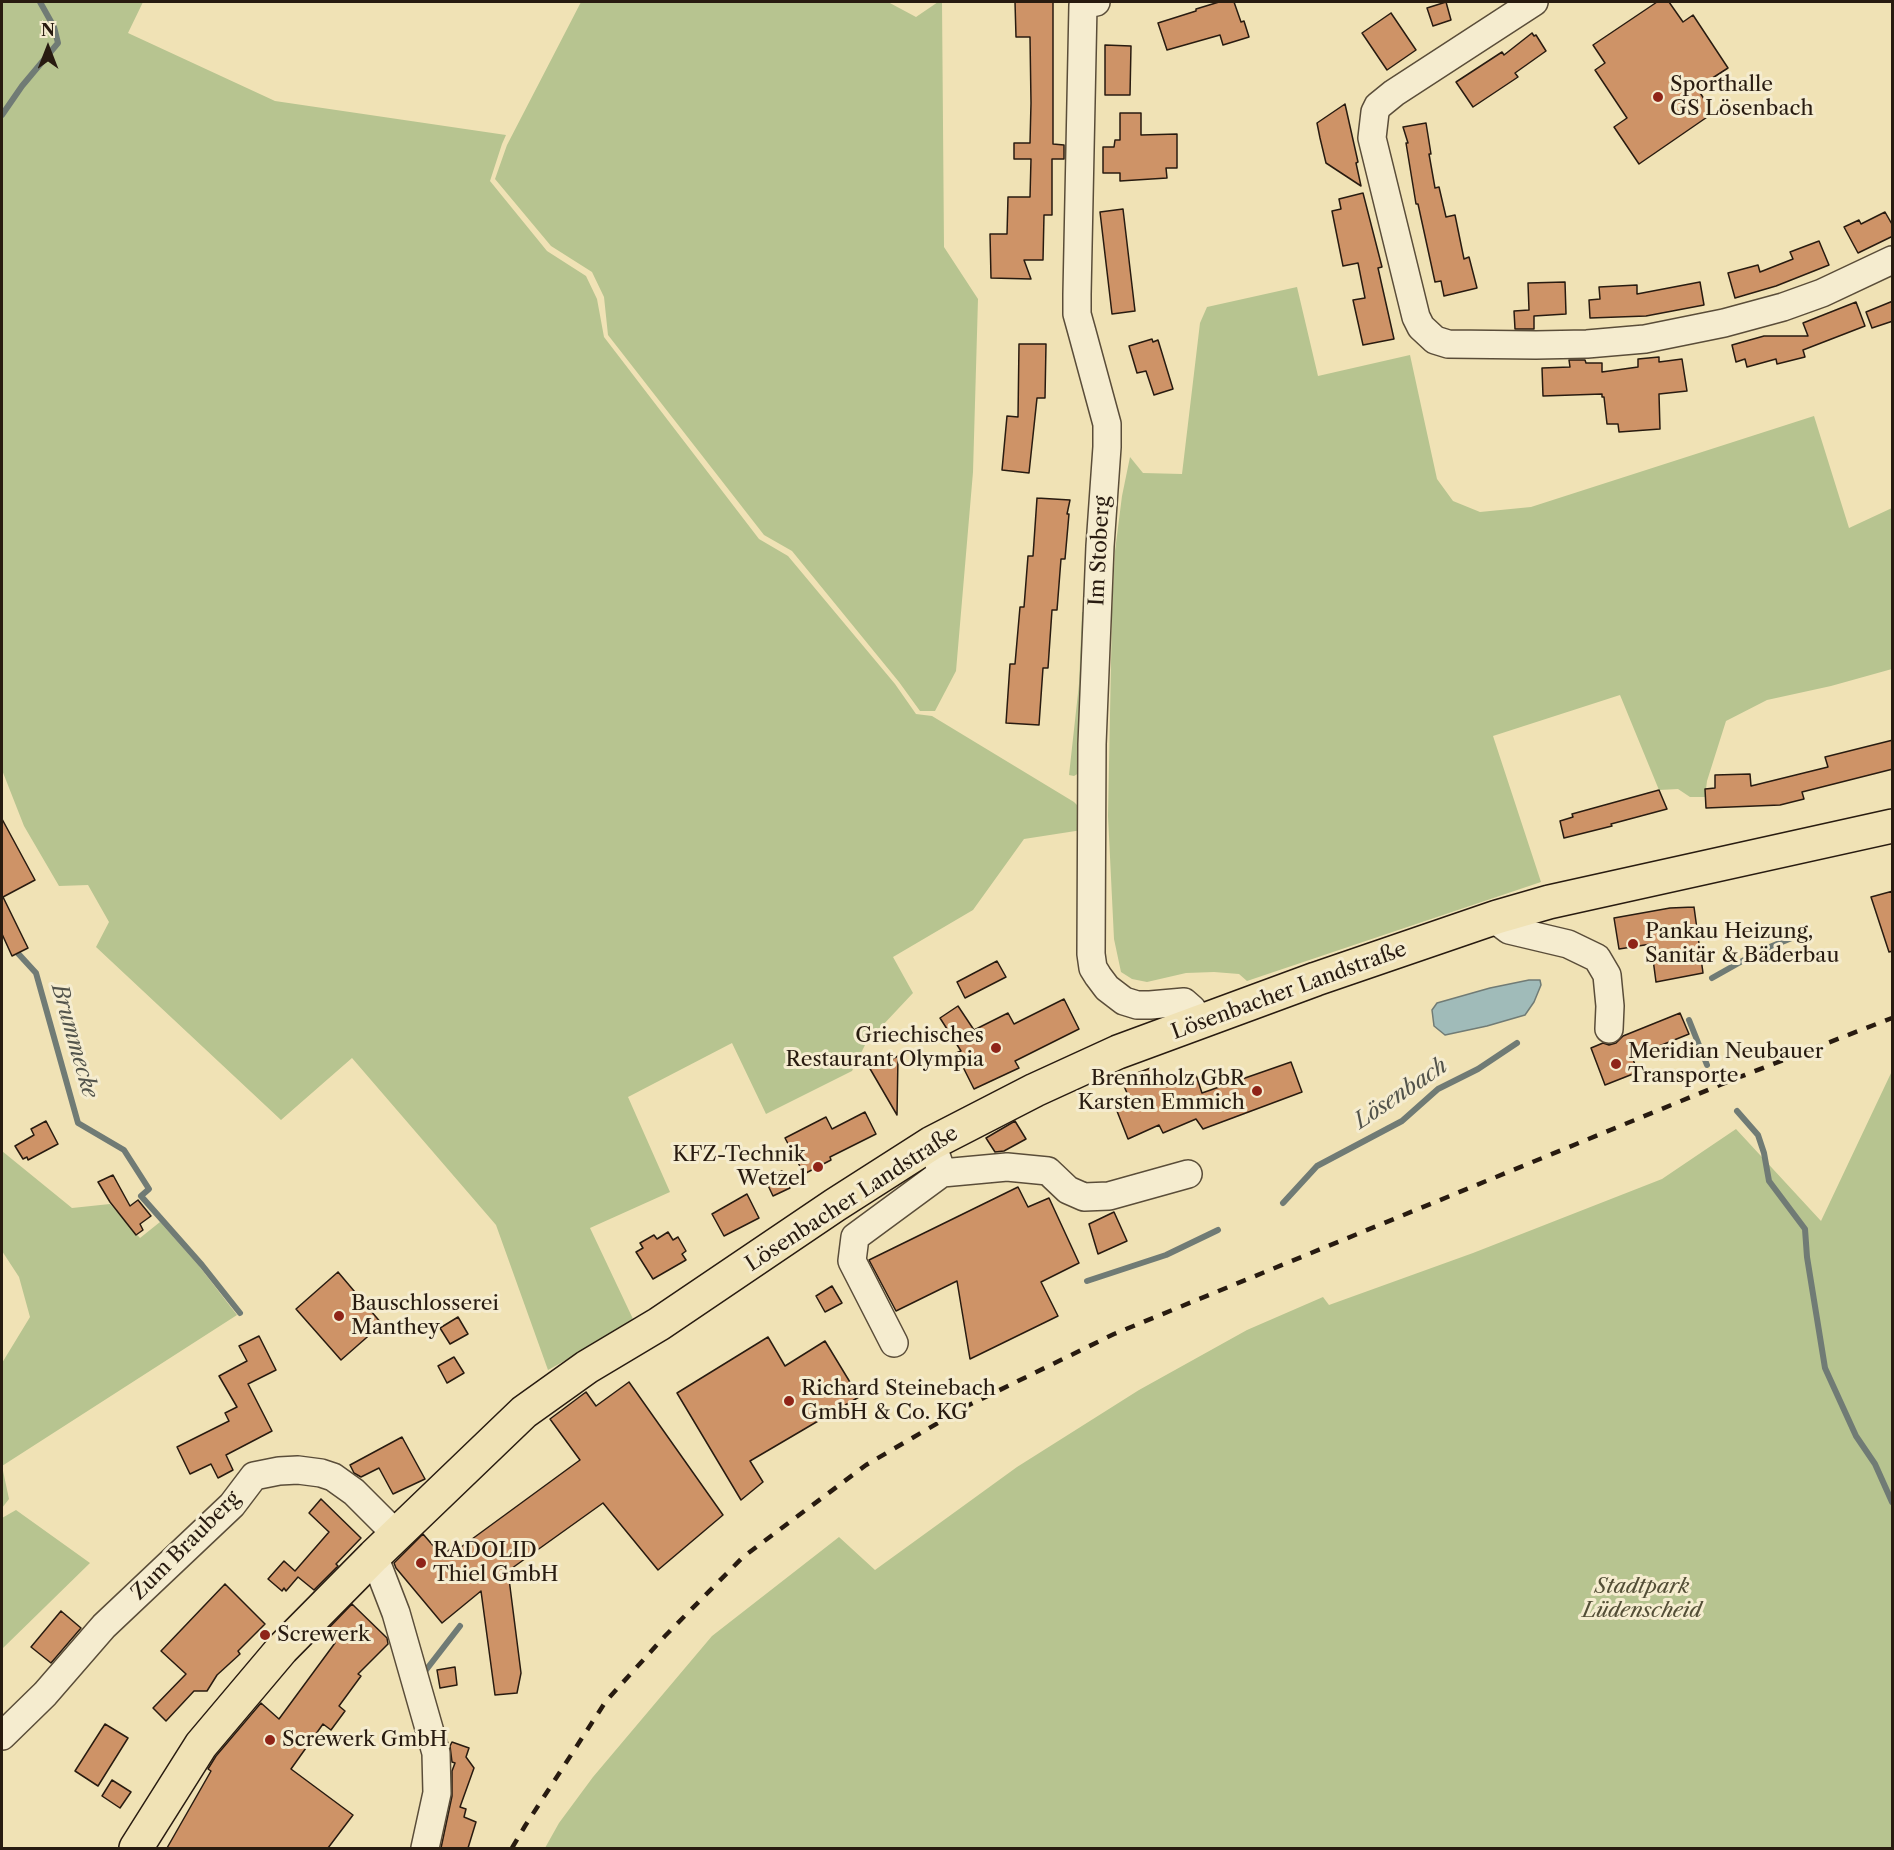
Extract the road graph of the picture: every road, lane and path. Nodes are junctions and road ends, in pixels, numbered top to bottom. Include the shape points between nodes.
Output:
1 (1534, 2) edge
2 (1087, 3) edge
3 (1893, 260) edge
4 (1893, 826) edge
5 (1497, 917) junction
6 (1199, 1024) junction
7 (1609, 1029) dead end
8 (932, 1143) junction
9 (942, 1173) junction
10 (1188, 1174) dead end
11 (894, 1343) dead end
12 (385, 1546) junction
13 (2, 1736) edge
14 (136, 1848) edge
15 (425, 1848) edge

1 - 3 street via 1384,99 1375,112 1372,138 1416,317 1435,340 1448,344 1536,345 1646,339 1783,307
2 - 6 street, Im Stoberg via 1079,145 1077,314 1107,423 1092,744 1091,954 1098,976 1124,1001 1150,1005 1184,1002
4 - 5 main road, Lösenbacher Landstraße
5 - 6 main road, Lösenbacher Landstraße
5 - 7 street via 1509,930 1568,944 1597,958 1606,975
6 - 8 main road, Lösenbacher Landstraße via 1118,1052
8 - 9 street
8 - 12 main road, Lösenbacher Landstraße via 524,1412
9 - 10 street via 1007,1167 1048,1171 1068,1190 1084,1197 1109,1196
9 - 11 street via 855,1238 852,1261
12 - 13 street, Zum Brauberg via 354,1492 333,1477 298,1470 254,1476 232,1505 104,1626
12 - 14 main road, Lösenbacher Landstraße via 282,1649 201,1745
12 - 15 street via 396,1613 436,1753 437,1793

